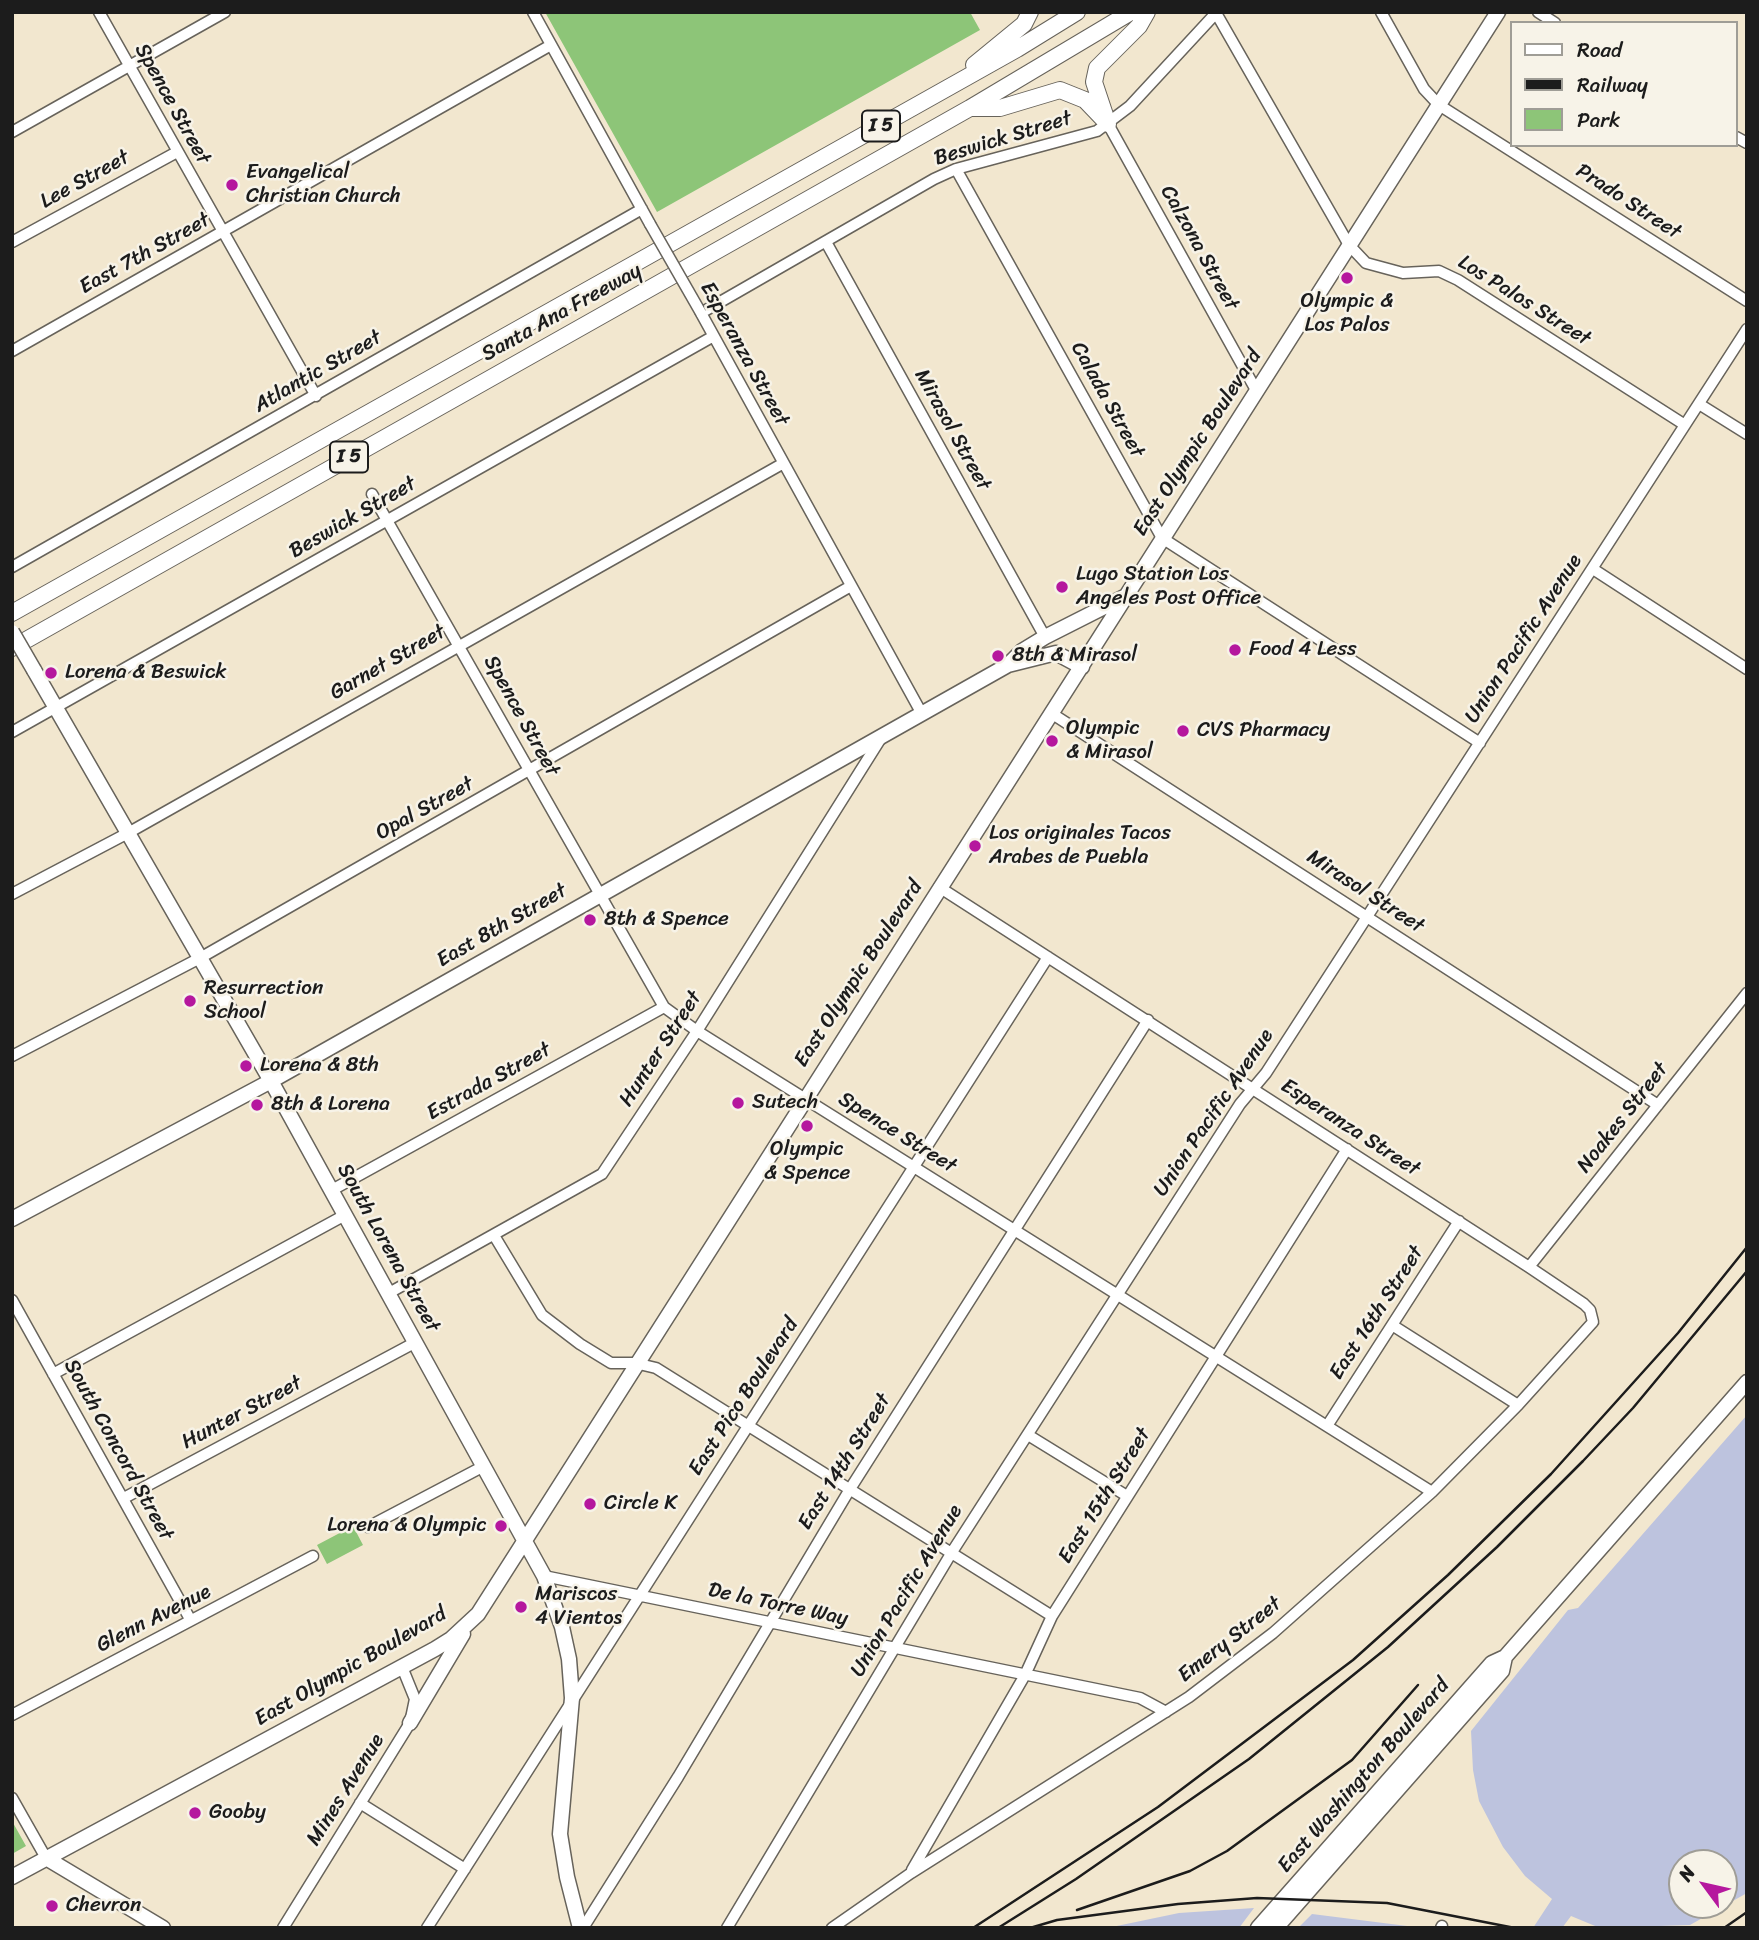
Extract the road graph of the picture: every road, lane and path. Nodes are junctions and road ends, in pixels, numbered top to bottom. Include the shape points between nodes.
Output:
1 (99, 12) edge
2 (225, 12) edge
3 (533, 12) edge
4 (1031, 12) edge
5 (1077, 12) edge
6 (1131, 12) edge
7 (1147, 12) edge
8 (1381, 12) edge
9 (1498, 12) edge
10 (1216, 13) edge
11 (551, 45) junction
12 (129, 66) junction
13 (947, 88) junction
14 (1439, 104) junction
15 (970, 108) junction
16 (1108, 124) junction
17 (12, 132) edge
18 (177, 152) junction
19 (956, 169) junction
20 (642, 209) junction
21 (223, 232) junction
22 (12, 242) edge
23 (825, 242) junction
24 (1349, 245) junction
25 (1747, 301) edge
26 (701, 313) junction
27 (1747, 329) edge
28 (712, 337) junction
29 (12, 351) edge
30 (1256, 390) junction
31 (316, 396) junction
32 (1699, 404) junction
33 (1685, 425) junction
34 (1747, 434) edge
35 (782, 464) junction
36 (372, 494) dead end
37 (388, 519) junction
38 (1162, 538) junction
39 (12, 568) edge
40 (1593, 569) junction
41 (851, 586) junction
42 (1125, 597) junction
43 (12, 613) edge
44 (12, 632) edge
45 (1045, 637) junction
46 (460, 644) junction
47 (12, 648) edge
48 (1009, 664) junction
49 (1082, 667) junction
50 (1747, 669) edge
51 (56, 708) junction
52 (1051, 713) junction
53 (922, 714) junction
54 (12, 732) edge
55 (881, 738) junction
56 (1480, 743) junction
57 (530, 772) junction
58 (128, 833) junction
59 (939, 887) junction
60 (12, 894) edge
61 (601, 894) junction
62 (1368, 916) junction
63 (1048, 957) junction
64 (200, 958) junction
65 (1747, 993) edge
66 (664, 1007) junction
67 (1148, 1020) junction
68 (697, 1031) junction
69 (12, 1056) edge
70 (271, 1081) junction
71 (1253, 1089) junction
72 (805, 1098) junction
73 (1658, 1105) junction
74 (1347, 1149) junction
75 (914, 1167) junction
76 (332, 1190) junction
77 (345, 1215) junction
78 (12, 1219) edge
79 (1459, 1221) junction
80 (1014, 1231) junction
81 (495, 1237) junction
82 (1530, 1267) junction
83 (389, 1293) junction
84 (1116, 1295) junction
85 (12, 1300) edge
86 (1593, 1316) joint
87 (1392, 1325) junction
88 (416, 1342) junction
89 (1215, 1355) junction
90 (635, 1363) junction
91 (53, 1374) junction
92 (1747, 1382) edge
93 (1518, 1405) junction
94 (749, 1426) junction
95 (1327, 1426) junction
96 (1028, 1435) junction
97 (484, 1466) junction
98 (850, 1489) junction
99 (1432, 1492) junction
100 (1127, 1496) junction
101 (124, 1498) junction
102 (368, 1527) dead end
103 (526, 1542) junction
104 (952, 1552) junction
105 (313, 1556) dead end
106 (544, 1576) junction
107 (639, 1595) junction
108 (1052, 1616) junction
109 (190, 1619) junction
110 (770, 1621) junction
111 (469, 1623) junction
112 (893, 1650) junction
113 (1505, 1657) junction
114 (402, 1667) junction
115 (1025, 1675) junction
116 (572, 1699) junction
117 (1166, 1712) junction
118 (12, 1715) edge
119 (410, 1723) junction
120 (12, 1798) edge
121 (360, 1803) junction
122 (46, 1858) junction
123 (465, 1869) junction
124 (911, 1873) junction
125 (12, 1877) edge
126 (163, 1928) edge
127 (283, 1928) edge
128 (427, 1928) edge
129 (582, 1928) edge
130 (727, 1928) edge
131 (832, 1928) edge
132 (1258, 1928) edge
133 (1276, 1928) edge

1 - 12 street, Spence Street
2 - 12 street
3 - 11 street, Esperanza Street
4 - 13 highway via 1018,29
5 - 13 highway, Santa Ana Freeway / I 5
6 - 15 highway, Santa Ana Freeway / I 5
7 - 16 highway via 1097,68 1094,82
8 - 14 street, Prado Street via 1424,89
9 - 14 main road, East Olympic Boulevard
10 - 16 street, Beswick Street
10 - 24 street, Los Palos Street
11 - 20 street, Esperanza Street
11 - 21 street, East 7th Street
12 - 17 street
12 - 18 street, Spence Street
13 - 43 highway, Santa Ana Freeway / I 5
14 - 24 main road, East Olympic Boulevard
14 - 25 street, Prado Street
15 - 16 highway via 1000,108 1060,90 1085,100
15 - 47 highway, Santa Ana Freeway / I 5
16 - 19 street, Beswick Street via 1097,131
16 - 30 street, Calzona Street
18 - 21 street, Spence Street
18 - 22 street, Lee Street
19 - 23 street, Beswick Street
19 - 38 street, Calada Street
20 - 26 street, Esperanza Street, bridge
20 - 31 street, Atlantic Street
21 - 29 street, East 7th Street
21 - 31 street, Spence Street
23 - 26 street, Beswick Street
23 - 45 street, Mirasol Street
24 - 30 main road, East Olympic Boulevard
24 - 33 street, Los Palos Street via 1366,263 1385,270 1439,271 1458,280
26 - 28 street, Esperanza Street
27 - 32 street, Union Pacific Avenue
28 - 35 street, Esperanza Street
28 - 37 street, Beswick Street
30 - 38 main road, East Olympic Boulevard
31 - 39 street, Atlantic Street
32 - 33 street, Union Pacific Avenue
32 - 34 street
33 - 40 street, Union Pacific Avenue
35 - 41 street, Esperanza Street
35 - 46 street, Garnet Street
36 - 37 street, Spence Street
37 - 46 street, Spence Street
37 - 51 street, Beswick Street
38 - 42 main road, East Olympic Boulevard
38 - 56 street, Calada Street
40 - 50 street
40 - 56 street, Union Pacific Avenue
41 - 53 street, Esperanza Street
41 - 57 street, Opal Street
42 - 45 main road, East 8th Street
42 - 49 main road, East Olympic Boulevard
44 - 51 main road, South Lorena Street, bridge
45 - 48 main road, East 8th Street
46 - 57 street, Spence Street
46 - 58 street, Garnet Street
48 - 49 main road, East 8th Street via 1056,653
48 - 53 main road, East 8th Street
49 - 52 main road, East Olympic Boulevard
51 - 54 street, Beswick Street
51 - 58 main road, South Lorena Street
52 - 59 main road, East Olympic Boulevard
52 - 62 street, Mirasol Street
53 - 55 main road, East 8th Street
55 - 61 main road, East 8th Street
55 - 68 street, Hunter Street
56 - 62 street, Union Pacific Avenue
57 - 61 street, Spence Street
57 - 64 street, Opal Street
58 - 60 street, Garnet Street
58 - 64 main road, South Lorena Street
59 - 63 street, Esperanza Street
59 - 72 main road, East Olympic Boulevard
61 - 66 street, Spence Street
61 - 70 main road, East 8th Street
62 - 71 street, Union Pacific Avenue
62 - 73 street, Mirasol Street
63 - 67 street, Esperanza Street
63 - 75 street, East Pico Boulevard
64 - 69 street, Opal Street
64 - 70 main road, South Lorena Street
65 - 73 street, Noakes Street
66 - 68 street, Spence Street
66 - 76 street, Estrada Street
67 - 71 street, Esperanza Street
67 - 80 street, East 14th Street
68 - 72 street, Spence Street
68 - 81 street, Hunter Street via 602,1174
70 - 76 main road, South Lorena Street
70 - 78 main road, East 8th Street
71 - 74 street, Esperanza Street
71 - 84 street, Union Pacific Avenue
72 - 75 street, Spence Street
72 - 90 main road, East Olympic Boulevard
73 - 82 street, Noakes Street
74 - 79 street, Esperanza Street
74 - 89 street, East 15th Street
75 - 80 street, Spence Street
75 - 94 street, East Pico Boulevard
76 - 77 main road, South Lorena Street
77 - 83 main road, South Lorena Street
77 - 91 street
79 - 82 street, Esperanza Street
79 - 87 street, East 16th Street
80 - 84 street, Spence Street
80 - 98 street, East 14th Street
81 - 83 street, Hunter Street
81 - 90 street via 542,1315 611,1363
82 - 86 street, Esperanza Street via 1584,1304
83 - 88 main road, South Lorena Street
84 - 89 street, Spence Street
84 - 96 street, Union Pacific Avenue
85 - 91 street, South Concord Street
86 - 93 street, Emery Street via 1590,1328
87 - 93 street
87 - 95 street, East 16th Street
88 - 97 main road, South Lorena Street
88 - 101 street, Hunter Street
89 - 95 street, Spence Street
89 - 100 street, East 15th Street
90 - 94 street via 656,1368
90 - 103 main road, East Olympic Boulevard
91 - 101 street, South Concord Street
92 - 113 main road, East Washington Boulevard
93 - 99 street, Emery Street
94 - 98 street
94 - 107 street, East Pico Boulevard
95 - 99 street, Spence Street
96 - 100 street
96 - 104 street, Union Pacific Avenue
97 - 102 street
97 - 103 main road, South Lorena Street
98 - 104 street
98 - 110 street, East 14th Street
99 - 117 street, Emery Street via 1273,1633
100 - 108 street, East 15th Street
101 - 109 street, South Concord Street
103 - 106 main road, South Lorena Street
103 - 111 main road, East Olympic Boulevard
104 - 108 street
104 - 112 street, Union Pacific Avenue
105 - 109 street, Glenn Avenue via 204,1616
106 - 107 street, De la Torre Way
106 - 116 main road, South Lorena Street via 564,1635
107 - 110 street, De la Torre Way
107 - 116 street, East Pico Boulevard
108 - 115 street, East 15th Street
109 - 118 street, Glenn Avenue
110 - 112 street, De la Torre Way
110 - 129 street, East 14th Street
111 - 114 main road, East Olympic Boulevard
111 - 119 main road
112 - 115 street, De la Torre Way
112 - 130 street, Union Pacific Avenue
113 - 132 main road, East Washington Boulevard via 1492,1663
113 - 133 main road, East Washington Boulevard via 1502,1671
114 - 119 street, Mines Avenue via 415,1699
114 - 122 main road, East Olympic Boulevard
115 - 117 street, De la Torre Way via 1140,1698
115 - 124 street, East 15th Street
116 - 123 street, East Pico Boulevard
116 - 129 main road, South Lorena Street via 560,1834
117 - 124 street, Emery Street
119 - 121 street, Mines Avenue
120 - 122 street
121 - 123 street
121 - 127 street, Mines Avenue
122 - 125 main road, East Olympic Boulevard
122 - 126 main road
123 - 128 street, East Pico Boulevard
124 - 131 street, Emery Street

